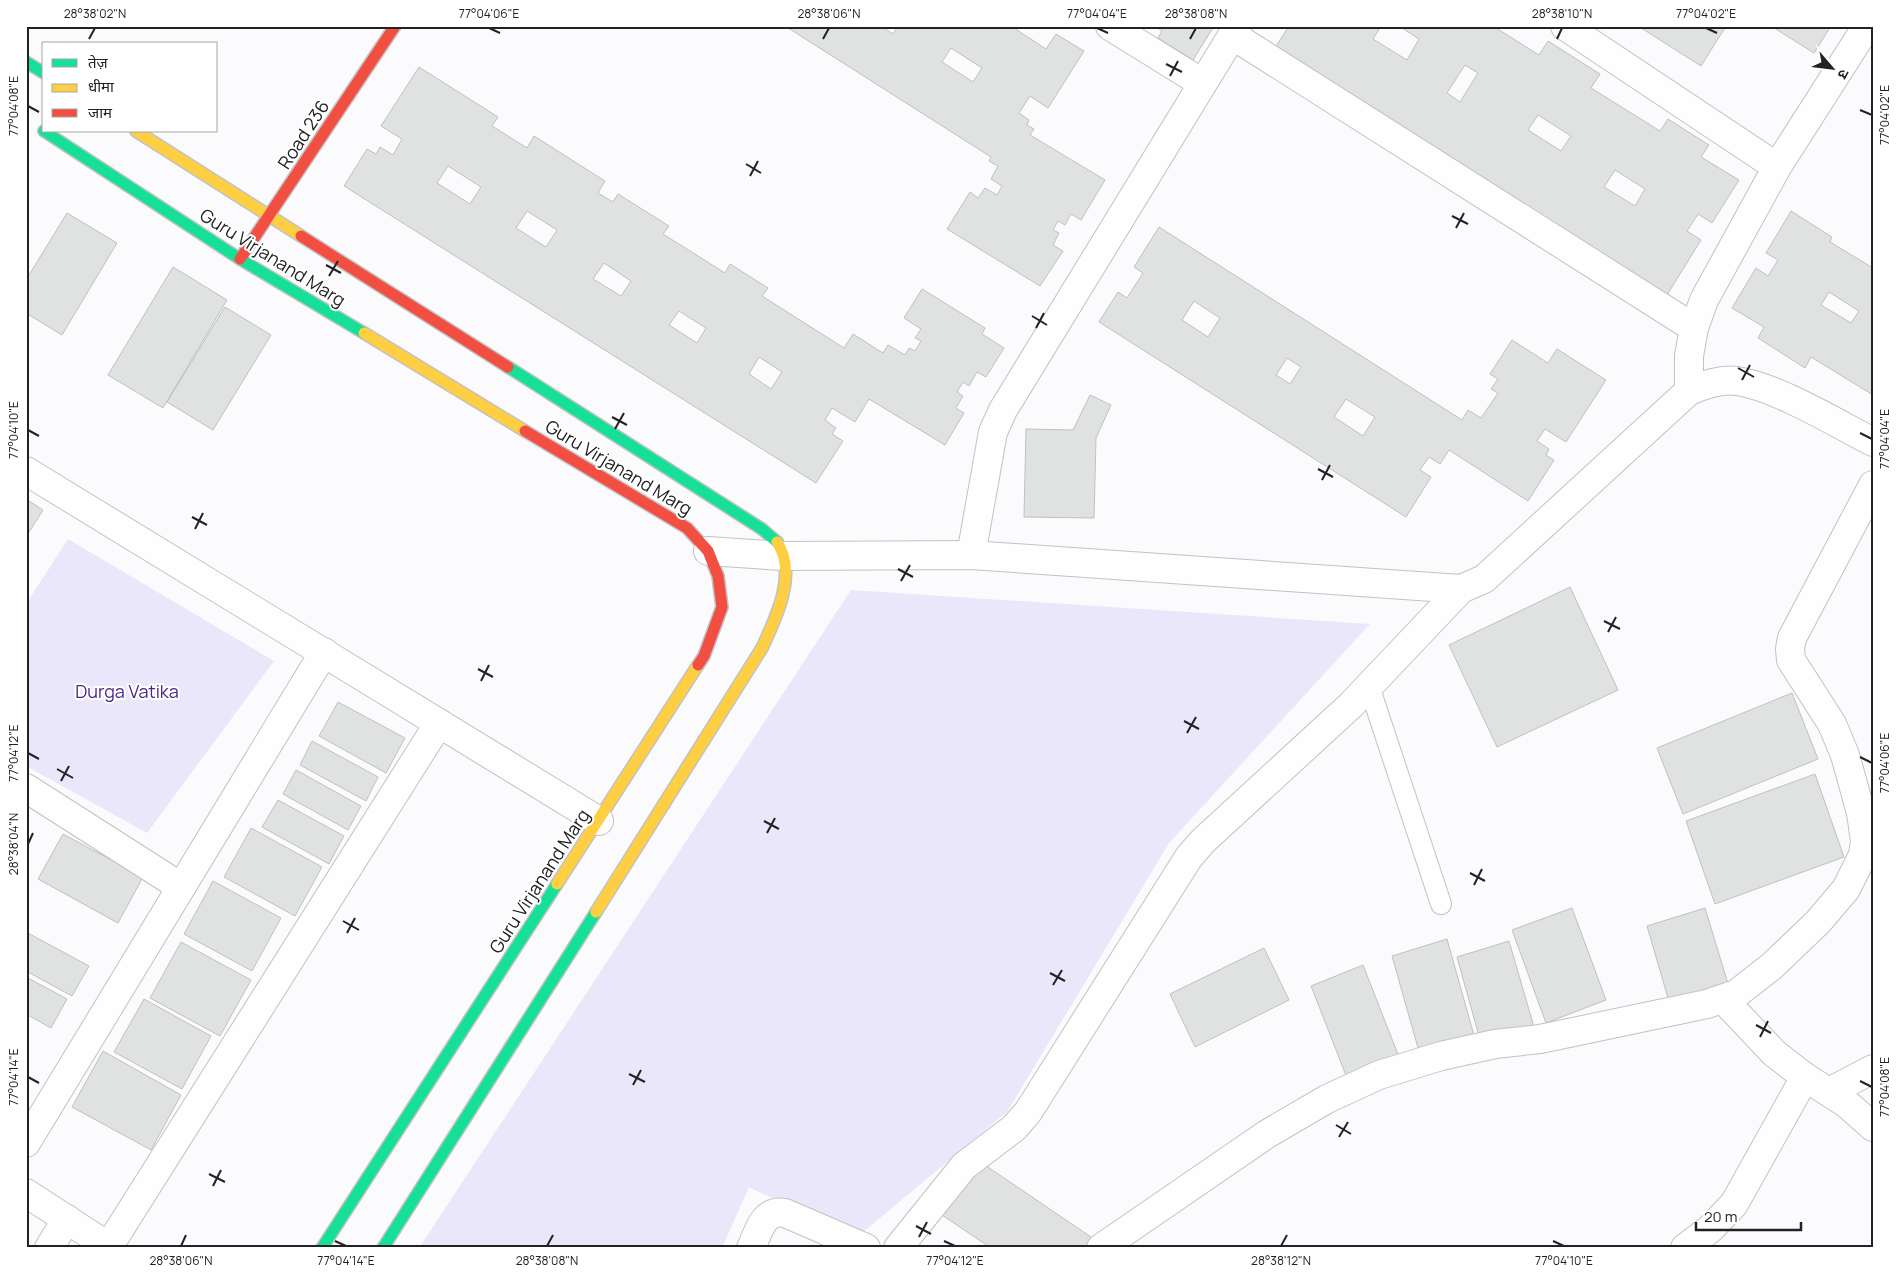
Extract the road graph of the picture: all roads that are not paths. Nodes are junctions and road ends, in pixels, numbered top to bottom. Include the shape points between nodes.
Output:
1 (395, 26) edge
2 (1110, 26) edge
3 (1565, 26) edge
4 (1867, 26) edge
5 (1235, 31) edge
6 (26, 62) edge
7 (42, 73) edge
8 (1202, 83) junction
9 (32, 123) dead end
10 (42, 130) edge
11 (46, 132) edge
12 (138, 132) edge
13 (1777, 167) junction
14 (270, 216) junction
15 (240, 259) junction
16 (1694, 328) junction
17 (1689, 391) junction
18 (1873, 442) edge
19 (26, 471) edge
20 (1873, 485) edge
21 (708, 551) junction
22 (971, 555) junction
23 (782, 556) junction
24 (1461, 589) junction
25 (324, 652) junction
26 (1369, 686) junction
27 (439, 723) junction
28 (26, 788) edge
29 (599, 821) junction
30 (181, 887) junction
31 (1441, 904) dead end
32 (1723, 999) junction
33 (1873, 1068) edge
34 (1805, 1077) junction
35 (1829, 1092) junction
36 (1873, 1128) edge
37 (26, 1143) edge
38 (26, 1193) edge
39 (67, 1220) junction
40 (110, 1247) edge
41 (49, 1248) edge
42 (322, 1248) edge
43 (383, 1248) edge
44 (751, 1248) edge
45 (866, 1248) edge
46 (898, 1248) edge
47 (1101, 1248) edge
48 (1685, 1248) edge

1 - 14 street, Road 236
2 - 8 street
3 - 13 street
4 - 13 street
5 - 8 street
5 - 16 street
6 - 7 street
8 - 22 street via 1003,410 993,432
9 - 10 street, Guru Virjanand Marg
11 - 15 street, Guru Virjanand Marg
12 - 14 street, Guru Virjanand Marg
13 - 16 street via 1715,278
14 - 15 street, Road 236
14 - 23 street, Guru Virjanand Marg via 762,528 779,545
15 - 21 street, Guru Virjanand Marg via 687,528
16 - 17 street via 1689,356
17 - 18 street via 1713,382 1736,381 1754,385
17 - 24 street via 1484,579
19 - 25 street
20 - 32 street via 1792,638 1790,649 1791,660 1832,724 1848,764 1865,833 1863,856 1846,889 1818,922 1772,966 1736,994
21 - 23 street
21 - 29 street, Guru Virjanand Marg via 718,576 722,607 704,656
22 - 23 street
22 - 24 street
23 - 43 street via 782,596 775,622 762,648
24 - 26 street
25 - 27 street
25 - 30 street
26 - 31 lane
26 - 46 street via 1189,857 1028,1112 1014,1128 964,1166
27 - 29 street
27 - 40 street
28 - 30 street
29 - 42 street, Guru Virjanand Marg
30 - 37 street
32 - 34 street via 1753,1034
32 - 47 street via 1540,1039 1450,1054 1379,1075 1327,1099 1267,1134
33 - 35 street
34 - 35 street
34 - 48 street via 1734,1204 1710,1229
35 - 36 street
38 - 39 street
39 - 40 street
39 - 41 street
44 - 45 street via 765,1217 777,1211

